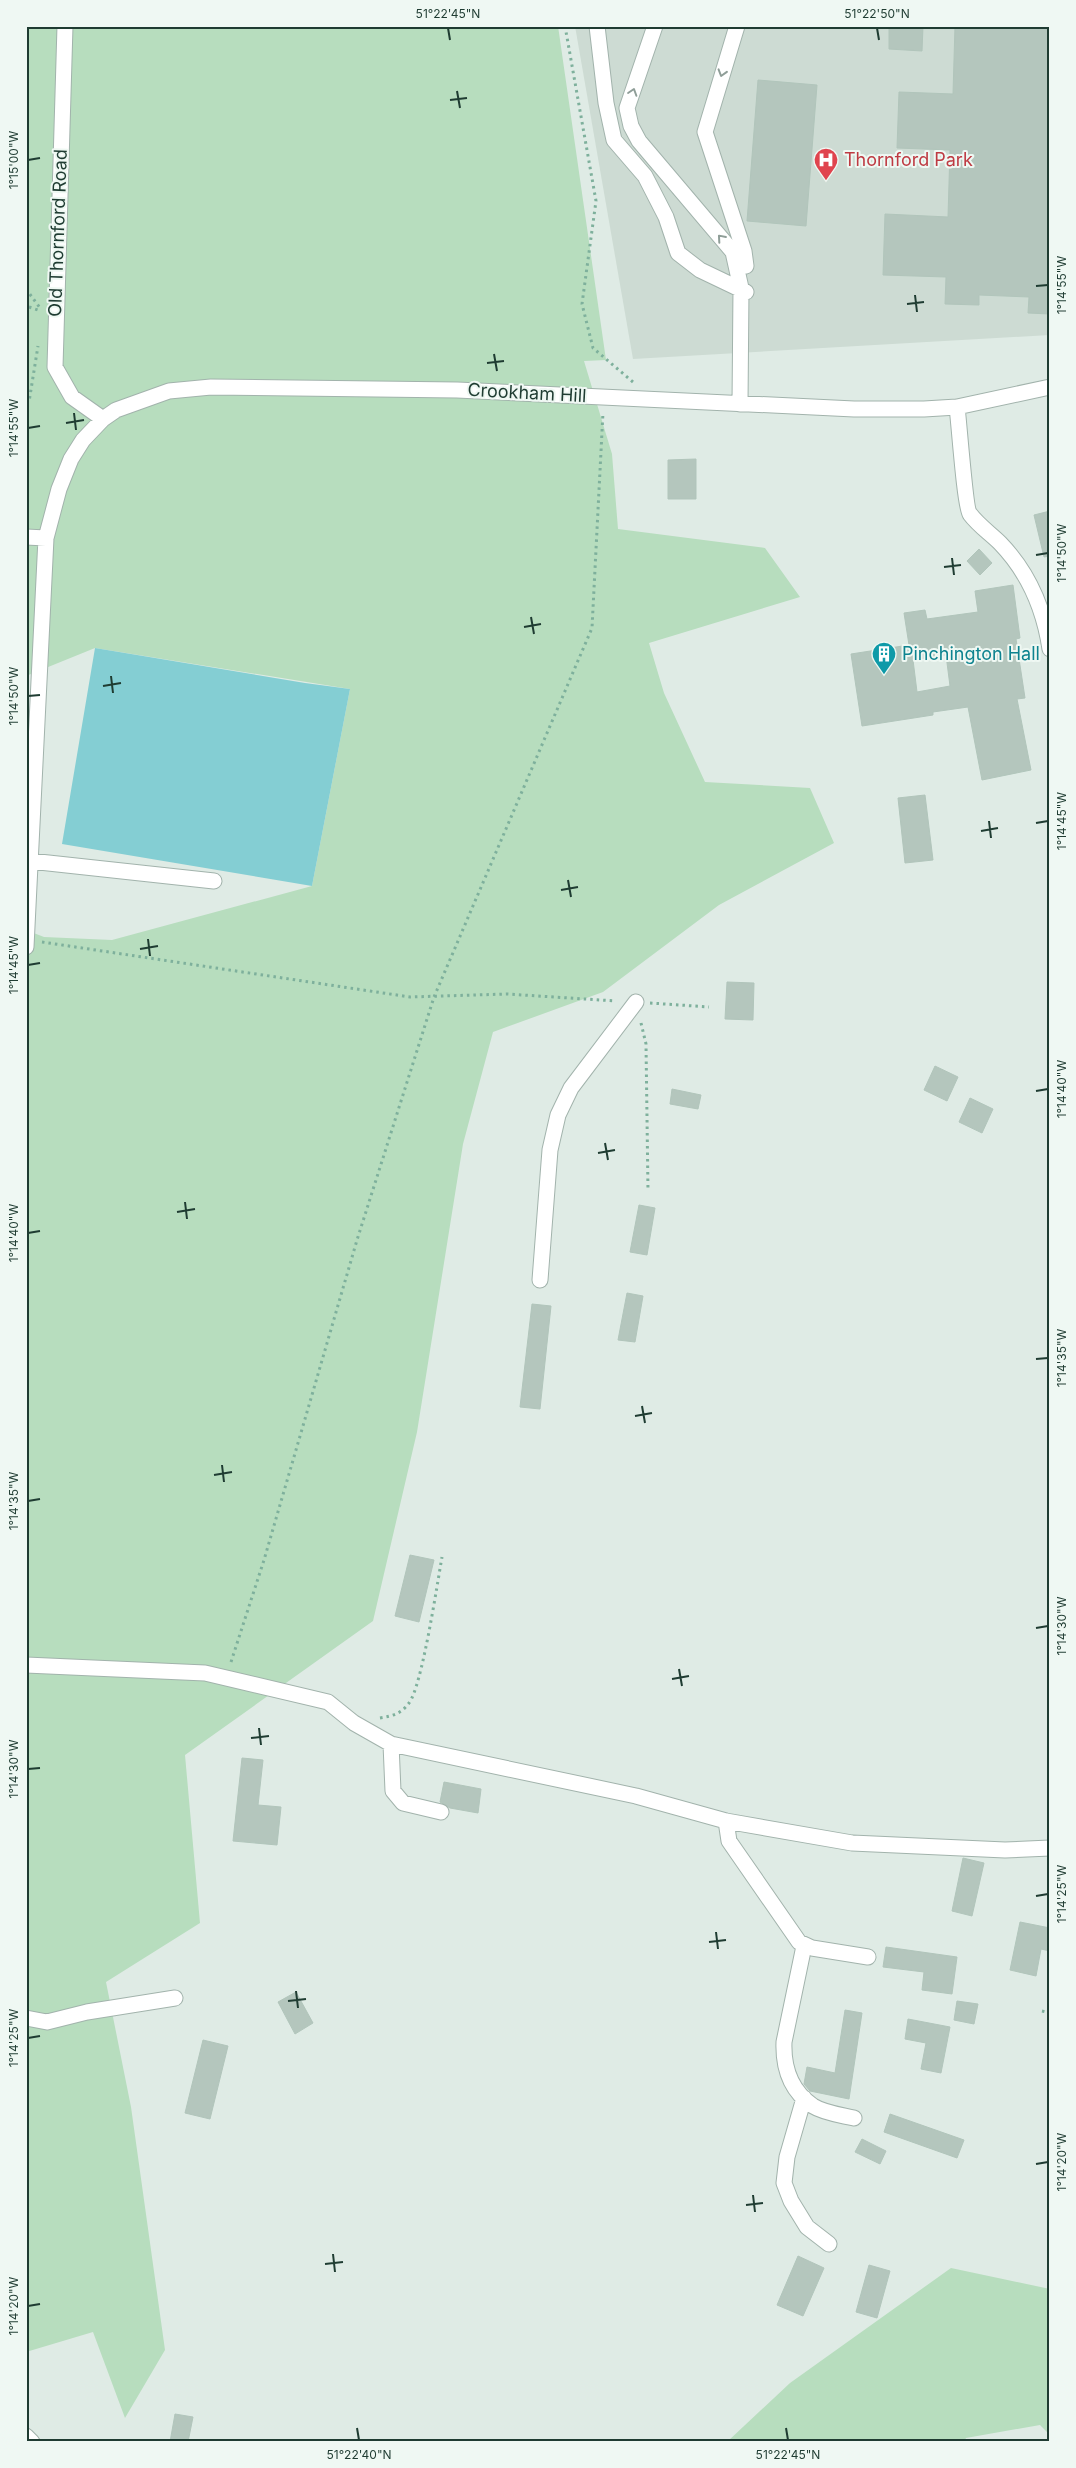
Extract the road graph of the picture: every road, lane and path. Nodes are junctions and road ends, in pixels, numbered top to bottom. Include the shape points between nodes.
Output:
1 (64, 26) edge
2 (565, 26) edge
3 (597, 26) edge
4 (655, 26) edge
5 (737, 26) edge
6 (26, 289) edge
7 (746, 292) junction
8 (43, 312) dead end
9 (38, 339) dead end
10 (1050, 387) edge
11 (603, 396) junction
12 (653, 398) junction
13 (26, 402) edge
14 (745, 404) junction
15 (957, 407) junction
16 (103, 419) junction
17 (26, 537) edge
18 (46, 538) junction
19 (1050, 649) edge
20 (30, 861) junction
21 (214, 881) dead end
22 (26, 940) edge
23 (26, 947) edge
24 (434, 997) junction
25 (636, 1002) junction
26 (709, 1007) dead end
27 (648, 1191) dead end
28 (540, 1280) dead end
29 (442, 1558) dead end
30 (26, 1665) edge
31 (226, 1678) junction
32 (354, 1723) junction
33 (391, 1744) junction
34 (441, 1812) dead end
35 (726, 1821) junction
36 (1050, 1848) edge
37 (804, 1946) junction
38 (868, 1957) dead end
39 (175, 1998) dead end
40 (1042, 2011) dead end
41 (1050, 2013) edge
42 (26, 2018) edge
43 (804, 2098) junction
44 (854, 2118) dead end
45 (829, 2244) dead end
46 (26, 2436) edge
47 (32, 2442) edge

1 - 16 street, Old Thornford Road via 54,367 72,398
2 - 12 path via 596,201 582,304 593,348
3 - 7 street via 614,140 645,176 666,217 678,253 700,270
7 -> 4 street via 734,252 639,141 631,126 628,108
5 -> 7 street via 705,132 744,250
6 - 8 path
7 - 14 street
9 - 13 path via 29,402
10 - 15 street, Crookham Hill
11 - 12 street, Crookham Hill
11 - 16 street, Crookham Hill via 457,390 211,387 169,391 130,403
11 - 24 path via 592,628
12 - 14 street, Crookham Hill
14 - 15 street, Crookham Hill via 854,409
15 - 19 street via 968,512 1019,566 1030,584 1046,621
16 - 18 street, Crookham Hill via 71,459
17 - 18 street
18 - 20 street, Crookham Hill
20 - 21 street
20 - 22 street, Crookham Hill
22 - 23 street, Crookham Hill
22 - 24 path via 410,997
24 - 25 path via 507,994
24 - 31 path via 357,1240 264,1560
25 - 26 path
25 - 27 path via 646,1044
25 - 28 street via 571,1088 558,1115 550,1150
29 - 32 path via 418,1679 410,1702 396,1715
30 - 31 street via 205,1673
31 - 32 street via 328,1702
32 - 33 street
33 - 34 street via 393,1791 403,1802
33 - 35 street via 636,1796
35 - 36 street via 852,1842 1005,1850
35 - 37 street via 729,1841 791,1934
37 - 38 street
37 - 43 street via 783,2054 793,2088
39 - 42 street via 47,2022
40 - 41 path
43 - 44 street via 814,2107
43 - 45 street via 787,2157 784,2183 807,2227
46 - 47 street

